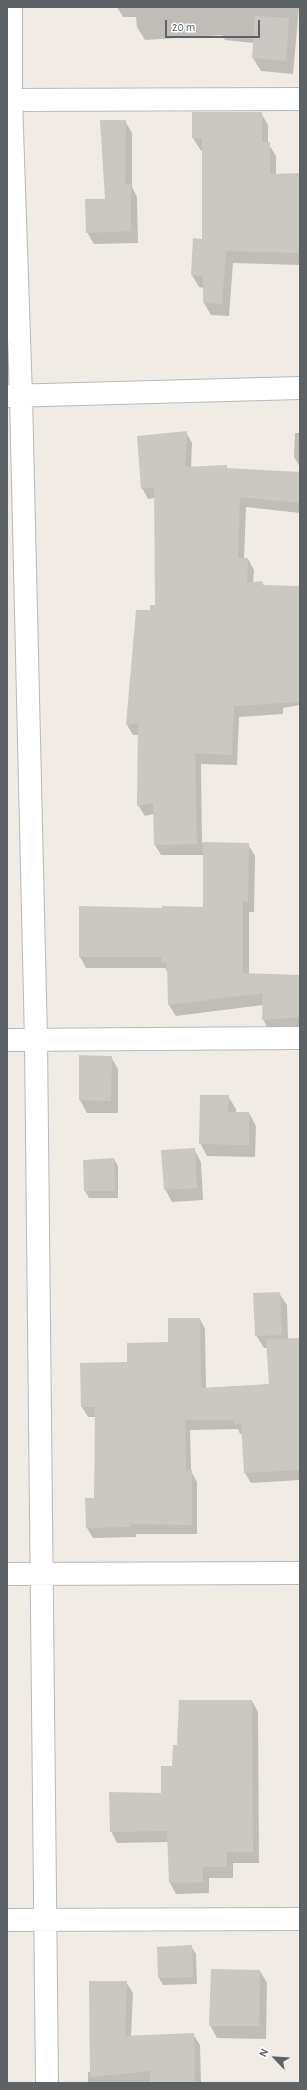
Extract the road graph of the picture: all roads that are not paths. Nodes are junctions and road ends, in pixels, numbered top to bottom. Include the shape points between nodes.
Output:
1 (11, 7) edge
2 (300, 99) edge
3 (9, 100) edge
4 (300, 388) edge
5 (14, 397) edge
6 (300, 1038) edge
7 (7, 1040) edge
8 (36, 1040) junction
9 (300, 1573) edge
10 (7, 1574) edge
11 (40, 1574) junction
12 (300, 1919) edge
13 (7, 1920) edge
14 (45, 1921) junction
15 (47, 2083) edge

1 - 3 street
2 - 3 street
3 - 5 street
4 - 5 street
5 - 8 street
6 - 8 street
7 - 8 street
8 - 11 street
9 - 11 street
10 - 11 street
11 - 14 street
12 - 14 street
13 - 14 street
14 - 15 street

